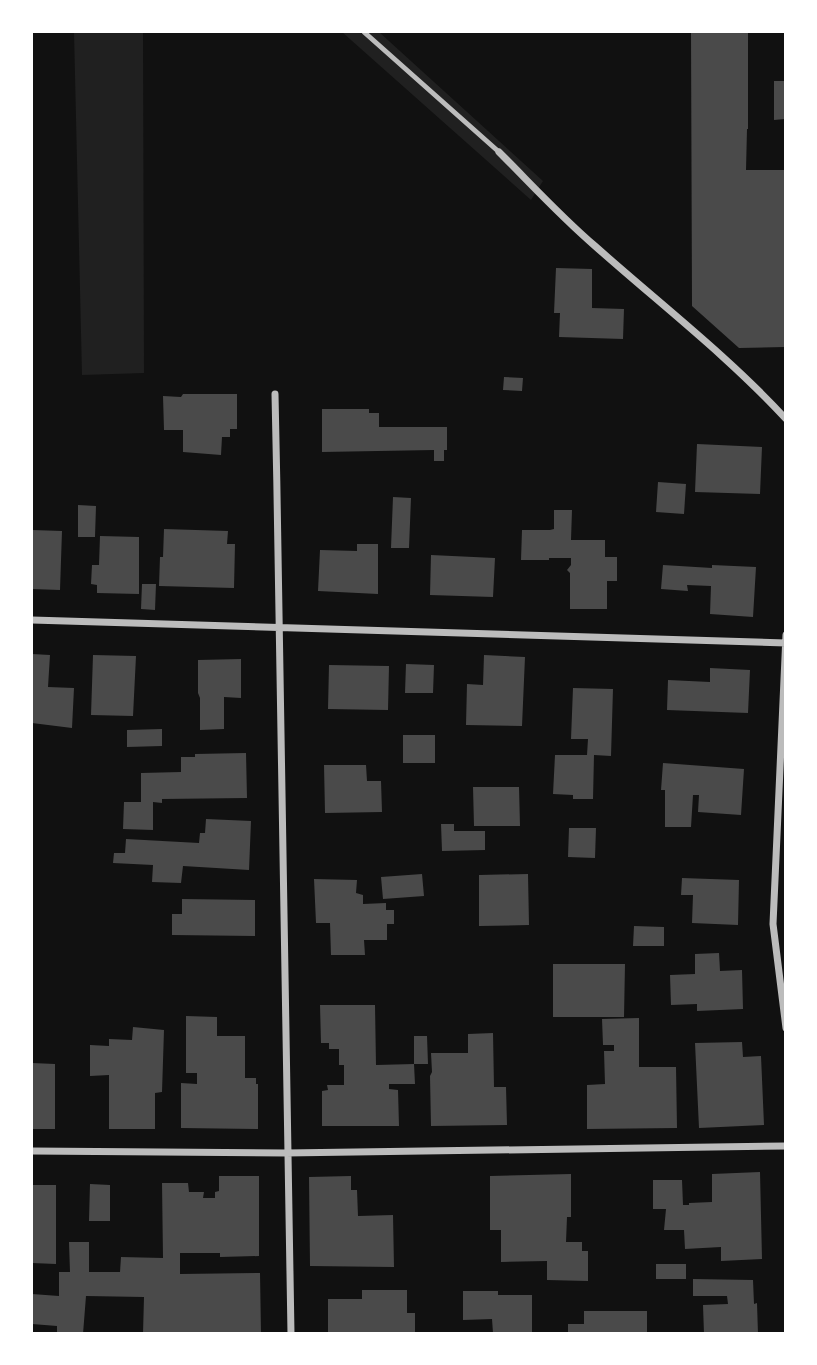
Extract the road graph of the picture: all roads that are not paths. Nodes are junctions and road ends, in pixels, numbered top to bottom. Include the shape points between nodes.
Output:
1 (364, 32) edge
2 (499, 152) joint
3 (275, 394) dead end
4 (786, 419) edge
5 (32, 620) edge
6 (280, 627) junction
7 (786, 635) edge
8 (785, 643) edge
9 (783, 989) edge
10 (786, 1028) edge
11 (786, 1146) edge
12 (32, 1151) edge
13 (286, 1153) junction
14 (291, 1334) edge

1 - 2 lane
2 - 4 street via 592,244
3 - 6 street
5 - 6 street
6 - 8 street
6 - 13 street
7 - 8 street
8 - 9 street via 773,924
9 - 10 street
11 - 13 street
12 - 13 street
13 - 14 street

